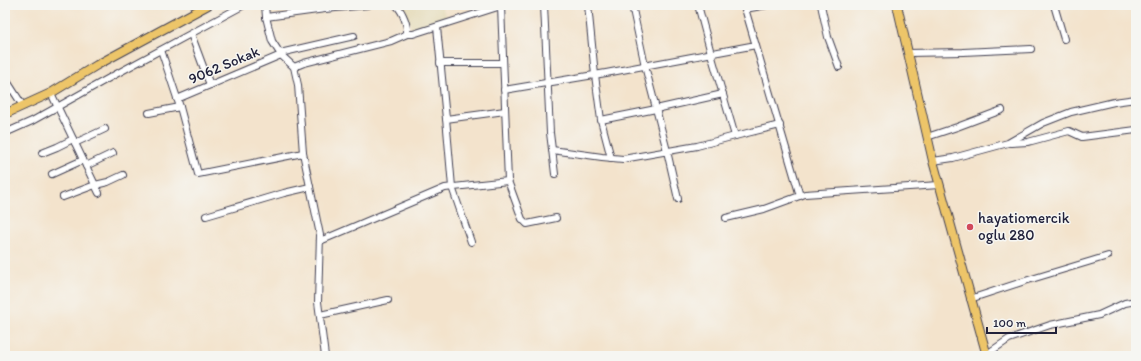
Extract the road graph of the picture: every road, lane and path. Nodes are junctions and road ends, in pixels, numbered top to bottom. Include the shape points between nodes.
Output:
1 (208, 5) edge
2 (244, 5) edge
3 (265, 5) edge
4 (368, 5) edge
5 (396, 5) edge
6 (502, 5) edge
7 (544, 5) edge
8 (588, 5) edge
9 (632, 5) edge
10 (698, 5) edge
11 (767, 5) edge
12 (821, 5) edge
13 (897, 5) edge
14 (1054, 5) edge
15 (745, 7) edge
16 (197, 8) edge
17 (266, 17) junction
18 (436, 27) junction
19 (191, 34) junction
20 (406, 34) junction
21 (354, 36) dead end
22 (1064, 40) dead end
23 (756, 45) junction
24 (1031, 49) dead end
25 (161, 50) junction
26 (908, 53) junction
27 (281, 54) junction
28 (710, 54) junction
29 (440, 63) junction
30 (504, 63) junction
31 (645, 66) junction
32 (294, 67) junction
33 (839, 67) dead end
34 (595, 74) junction
35 (5, 78) edge
36 (548, 82) junction
37 (210, 85) junction
38 (504, 90) junction
39 (51, 93) junction
40 (722, 94) junction
41 (178, 99) junction
42 (1136, 99) edge
43 (23, 106) junction
44 (58, 107) junction
45 (180, 107) junction
46 (656, 109) junction
47 (1002, 110) dead end
48 (505, 111) junction
49 (149, 113) dead end
50 (5, 114) edge
51 (446, 119) junction
52 (601, 120) junction
53 (780, 125) junction
54 (105, 130) dead end
55 (1136, 130) edge
56 (5, 133) edge
57 (735, 136) junction
58 (927, 137) junction
59 (74, 141) junction
60 (1008, 143) junction
61 (552, 150) junction
62 (667, 151) junction
63 (42, 153) dead end
64 (113, 153) dead end
65 (303, 153) junction
66 (611, 158) junction
67 (932, 161) junction
68 (84, 163) junction
69 (52, 174) dead end
70 (555, 174) dead end
71 (124, 175) dead end
72 (508, 180) junction
73 (95, 185) junction
74 (939, 185) junction
75 (310, 187) junction
76 (452, 187) junction
77 (99, 193) dead end
78 (800, 196) junction
79 (63, 197) dead end
80 (678, 199) dead end
81 (206, 216) dead end
82 (556, 218) dead end
83 (726, 218) dead end
84 (320, 241) junction
85 (471, 242) dead end
86 (1108, 256) dead end
87 (970, 299) junction
88 (388, 300) dead end
89 (1136, 301) edge
90 (320, 315) junction
91 (986, 355) edge
92 (325, 356) edge

1 - 16 main road
2 - 19 street
3 - 17 street
4 - 17 street
5 - 20 street via 404,20
6 - 18 street
6 - 30 street
7 - 36 street
8 - 34 street
9 - 31 street
10 - 28 street
11 - 15 street
12 - 33 street via 823,30
13 - 26 main road
14 - 22 street
15 - 23 street
16 - 39 main road
17 - 27 street via 272,40
18 - 20 street
18 - 29 street
19 - 25 street
19 - 37 street
20 - 32 street via 391,41
21 - 27 street, 9062 Sokak
23 - 28 street
23 - 53 street
24 - 26 street
25 - 41 street
25 - 44 street
26 - 58 main road
27 - 32 street
27 - 37 street, 9062 Sokak
28 - 31 street
28 - 40 street
29 - 30 street
29 - 51 street
30 - 38 street
31 - 34 street
31 - 46 street
32 - 65 street via 298,85
34 - 36 street
34 - 52 street
35 - 43 street
36 - 38 street
36 - 61 street
37 - 41 street, 9062 Sokak
38 - 48 street
39 - 43 main road
39 - 44 street
40 - 46 street
40 - 57 street
41 - 45 street
42 - 60 street via 1071,112 1043,123
43 - 50 main road
44 - 56 street
44 - 59 street
45 - 49 street
45 - 65 street via 198,174
46 - 52 street
46 - 62 street
47 - 58 street
48 - 51 street
48 - 72 street
51 - 76 street
52 - 66 street
53 - 57 street
53 - 78 street
54 - 59 street
55 - 60 street via 1082,137 1069,130 1028,142
57 - 62 street
58 - 67 main road
59 - 63 street
59 - 68 street
60 - 67 street via 954,158
61 - 66 street
61 - 70 street
62 - 66 street via 624,159
62 - 80 street
64 - 68 street
65 - 75 street
67 - 74 main road
68 - 69 street
68 - 73 street
71 - 73 street
72 - 76 street
72 - 82 street via 522,219 527,224
73 - 77 street
73 - 79 street
74 - 78 street via 823,192
74 - 87 main road
75 - 81 street
75 - 84 street
76 - 84 street
76 - 85 street
78 - 83 street via 764,209
84 - 90 street
86 - 87 street
87 - 91 main road
88 - 90 street
89 - 91 street via 1098,315 1050,325 1009,339
90 - 92 street

